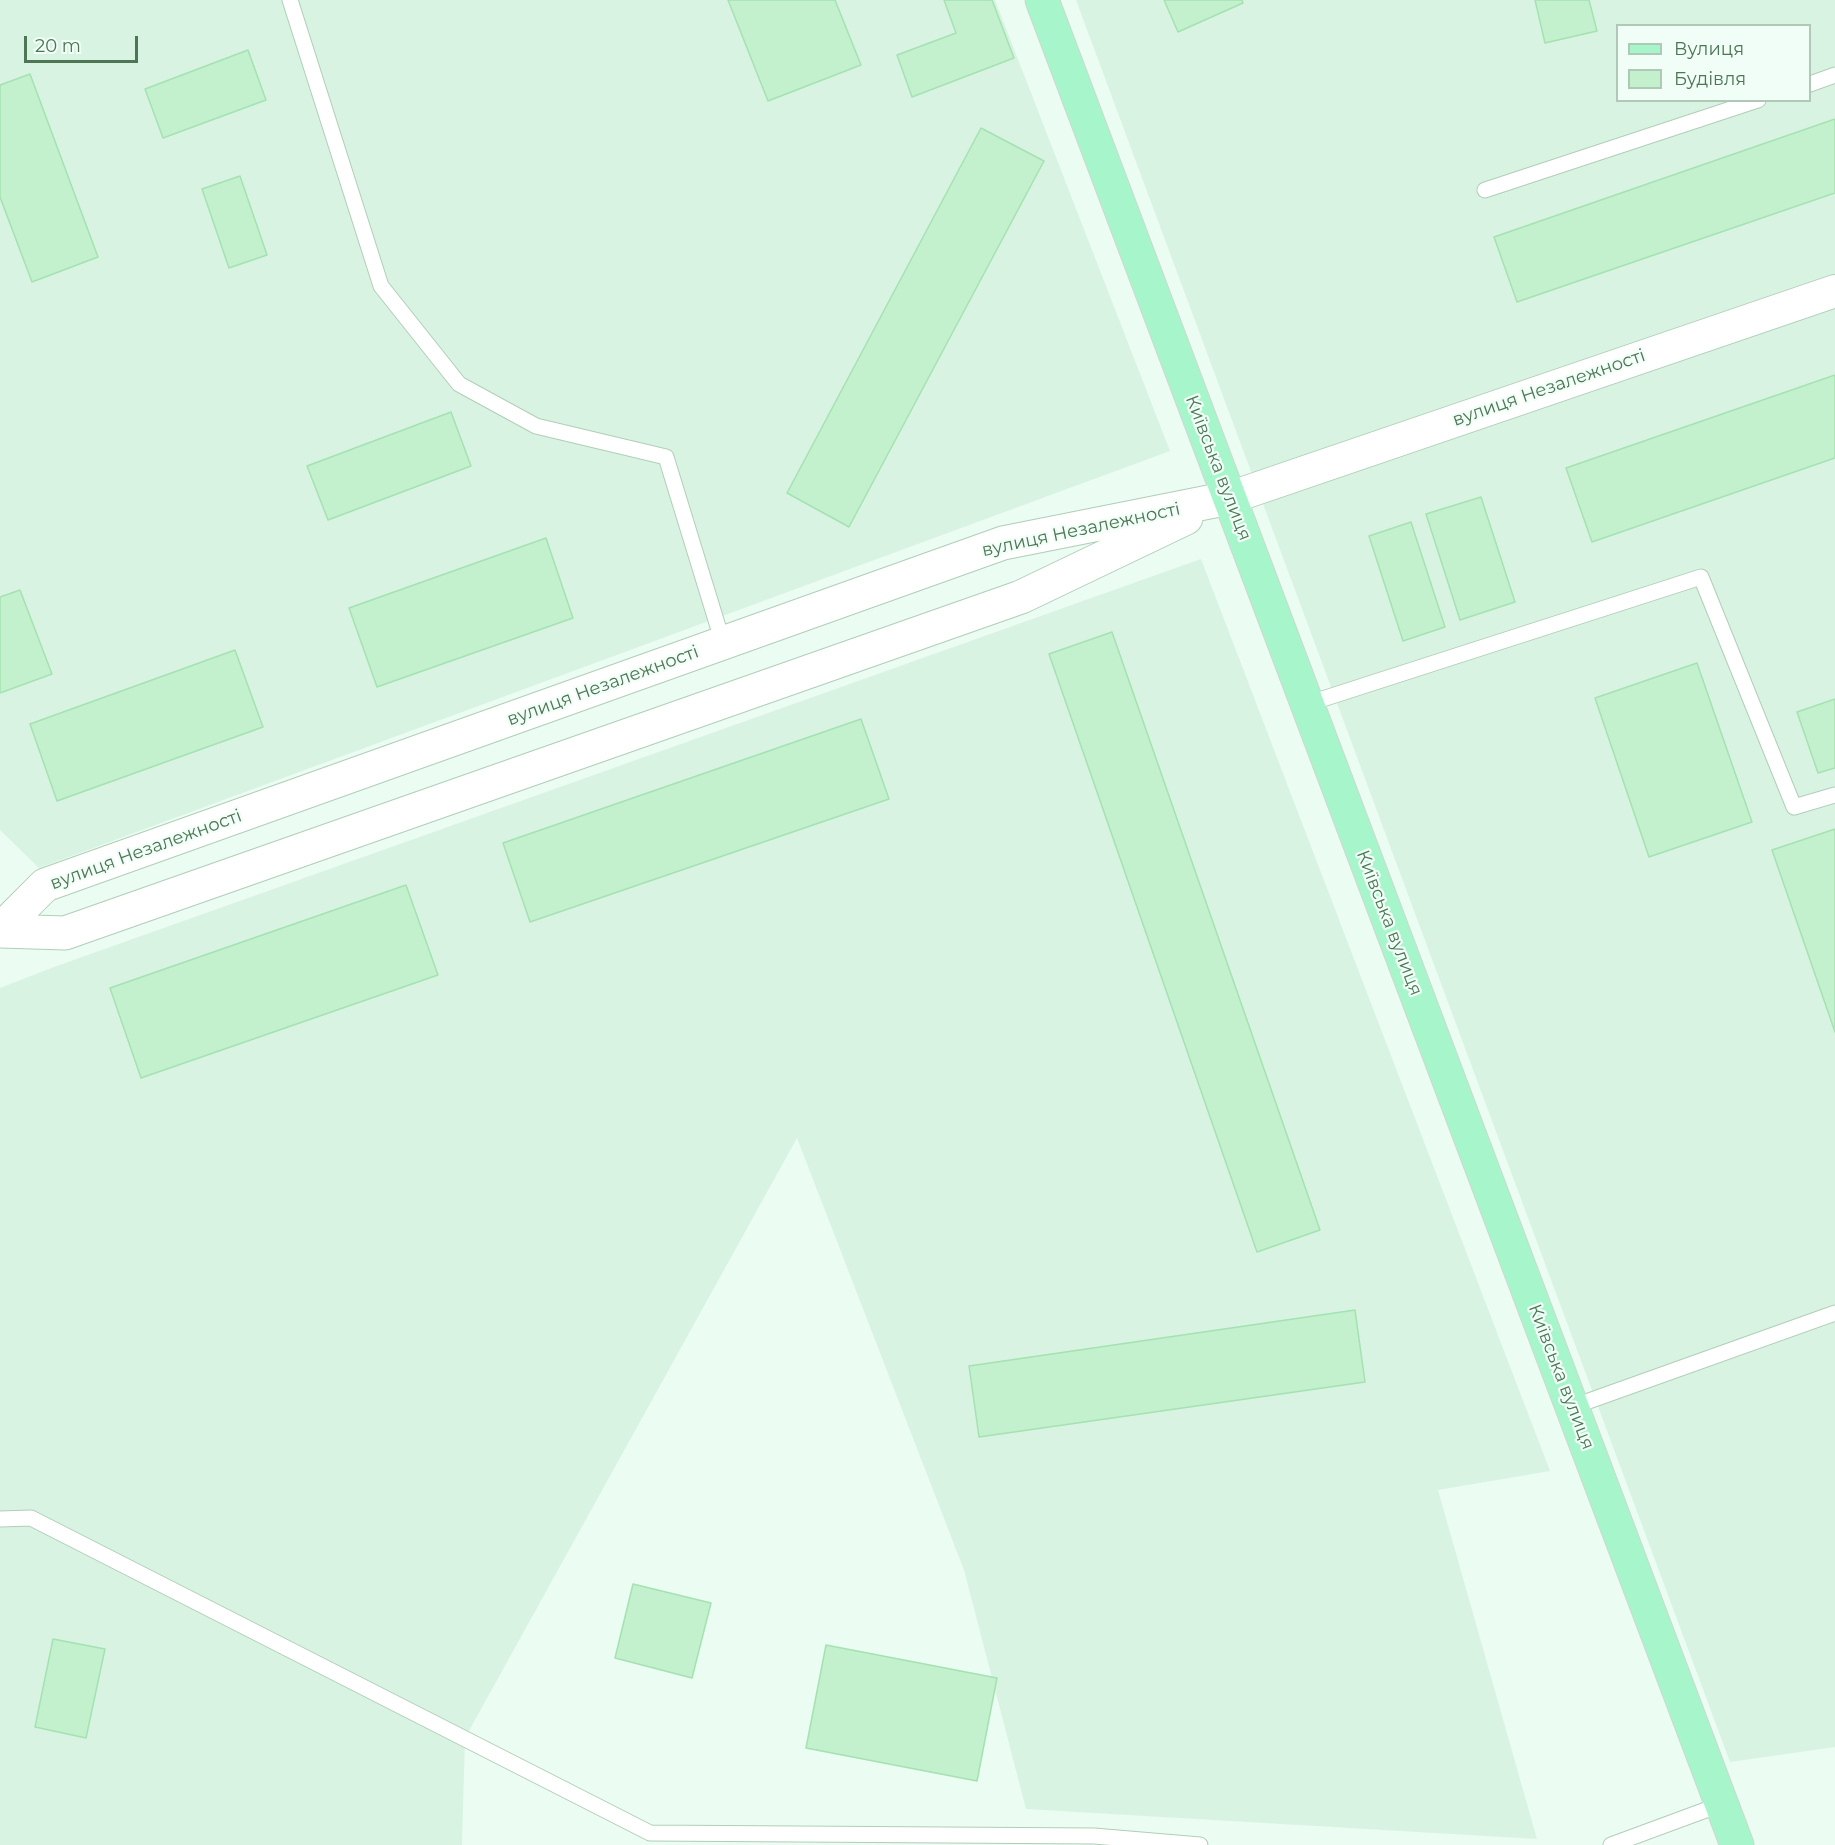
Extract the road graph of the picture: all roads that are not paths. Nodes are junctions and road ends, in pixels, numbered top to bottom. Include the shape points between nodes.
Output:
1 (290, 0) edge
2 (1042, 0) edge
3 (1835, 75) edge
4 (1811, 83) edge
5 (1752, 102) edge
6 (1485, 190) dead end
7 (1835, 291) edge
8 (1229, 498) junction
9 (723, 643) junction
10 (1307, 704) junction
11 (1835, 795) edge
12 (0, 930) edge
13 (1835, 1313) edge
14 (1572, 1407) junction
15 (0, 1519) edge
16 (1722, 1804) junction
17 (1200, 1845) edge
18 (1611, 1845) edge
19 (1737, 1845) edge

1 - 9 lane via 381,286 459,384 536,426 666,457
2 - 8 main road, Київська вулиця
3 - 4 lane
5 - 6 lane
7 - 8 street, вулиця Незалежності
8 - 9 street, вулиця Незалежності via 1003,543
8 - 10 main road, Київська вулиця
8 - 12 street, вулиця Незалежності via 1021,597 976,613 65,933
9 - 12 street, вулиця Незалежності via 45,885
10 - 11 lane via 1701,577 1794,807
10 - 14 main road, Київська вулиця
13 - 14 lane
14 - 16 main road, Київська вулиця
15 - 17 lane via 31,1518 650,1833 1094,1836
16 - 18 lane
16 - 19 main road, Київська вулиця

